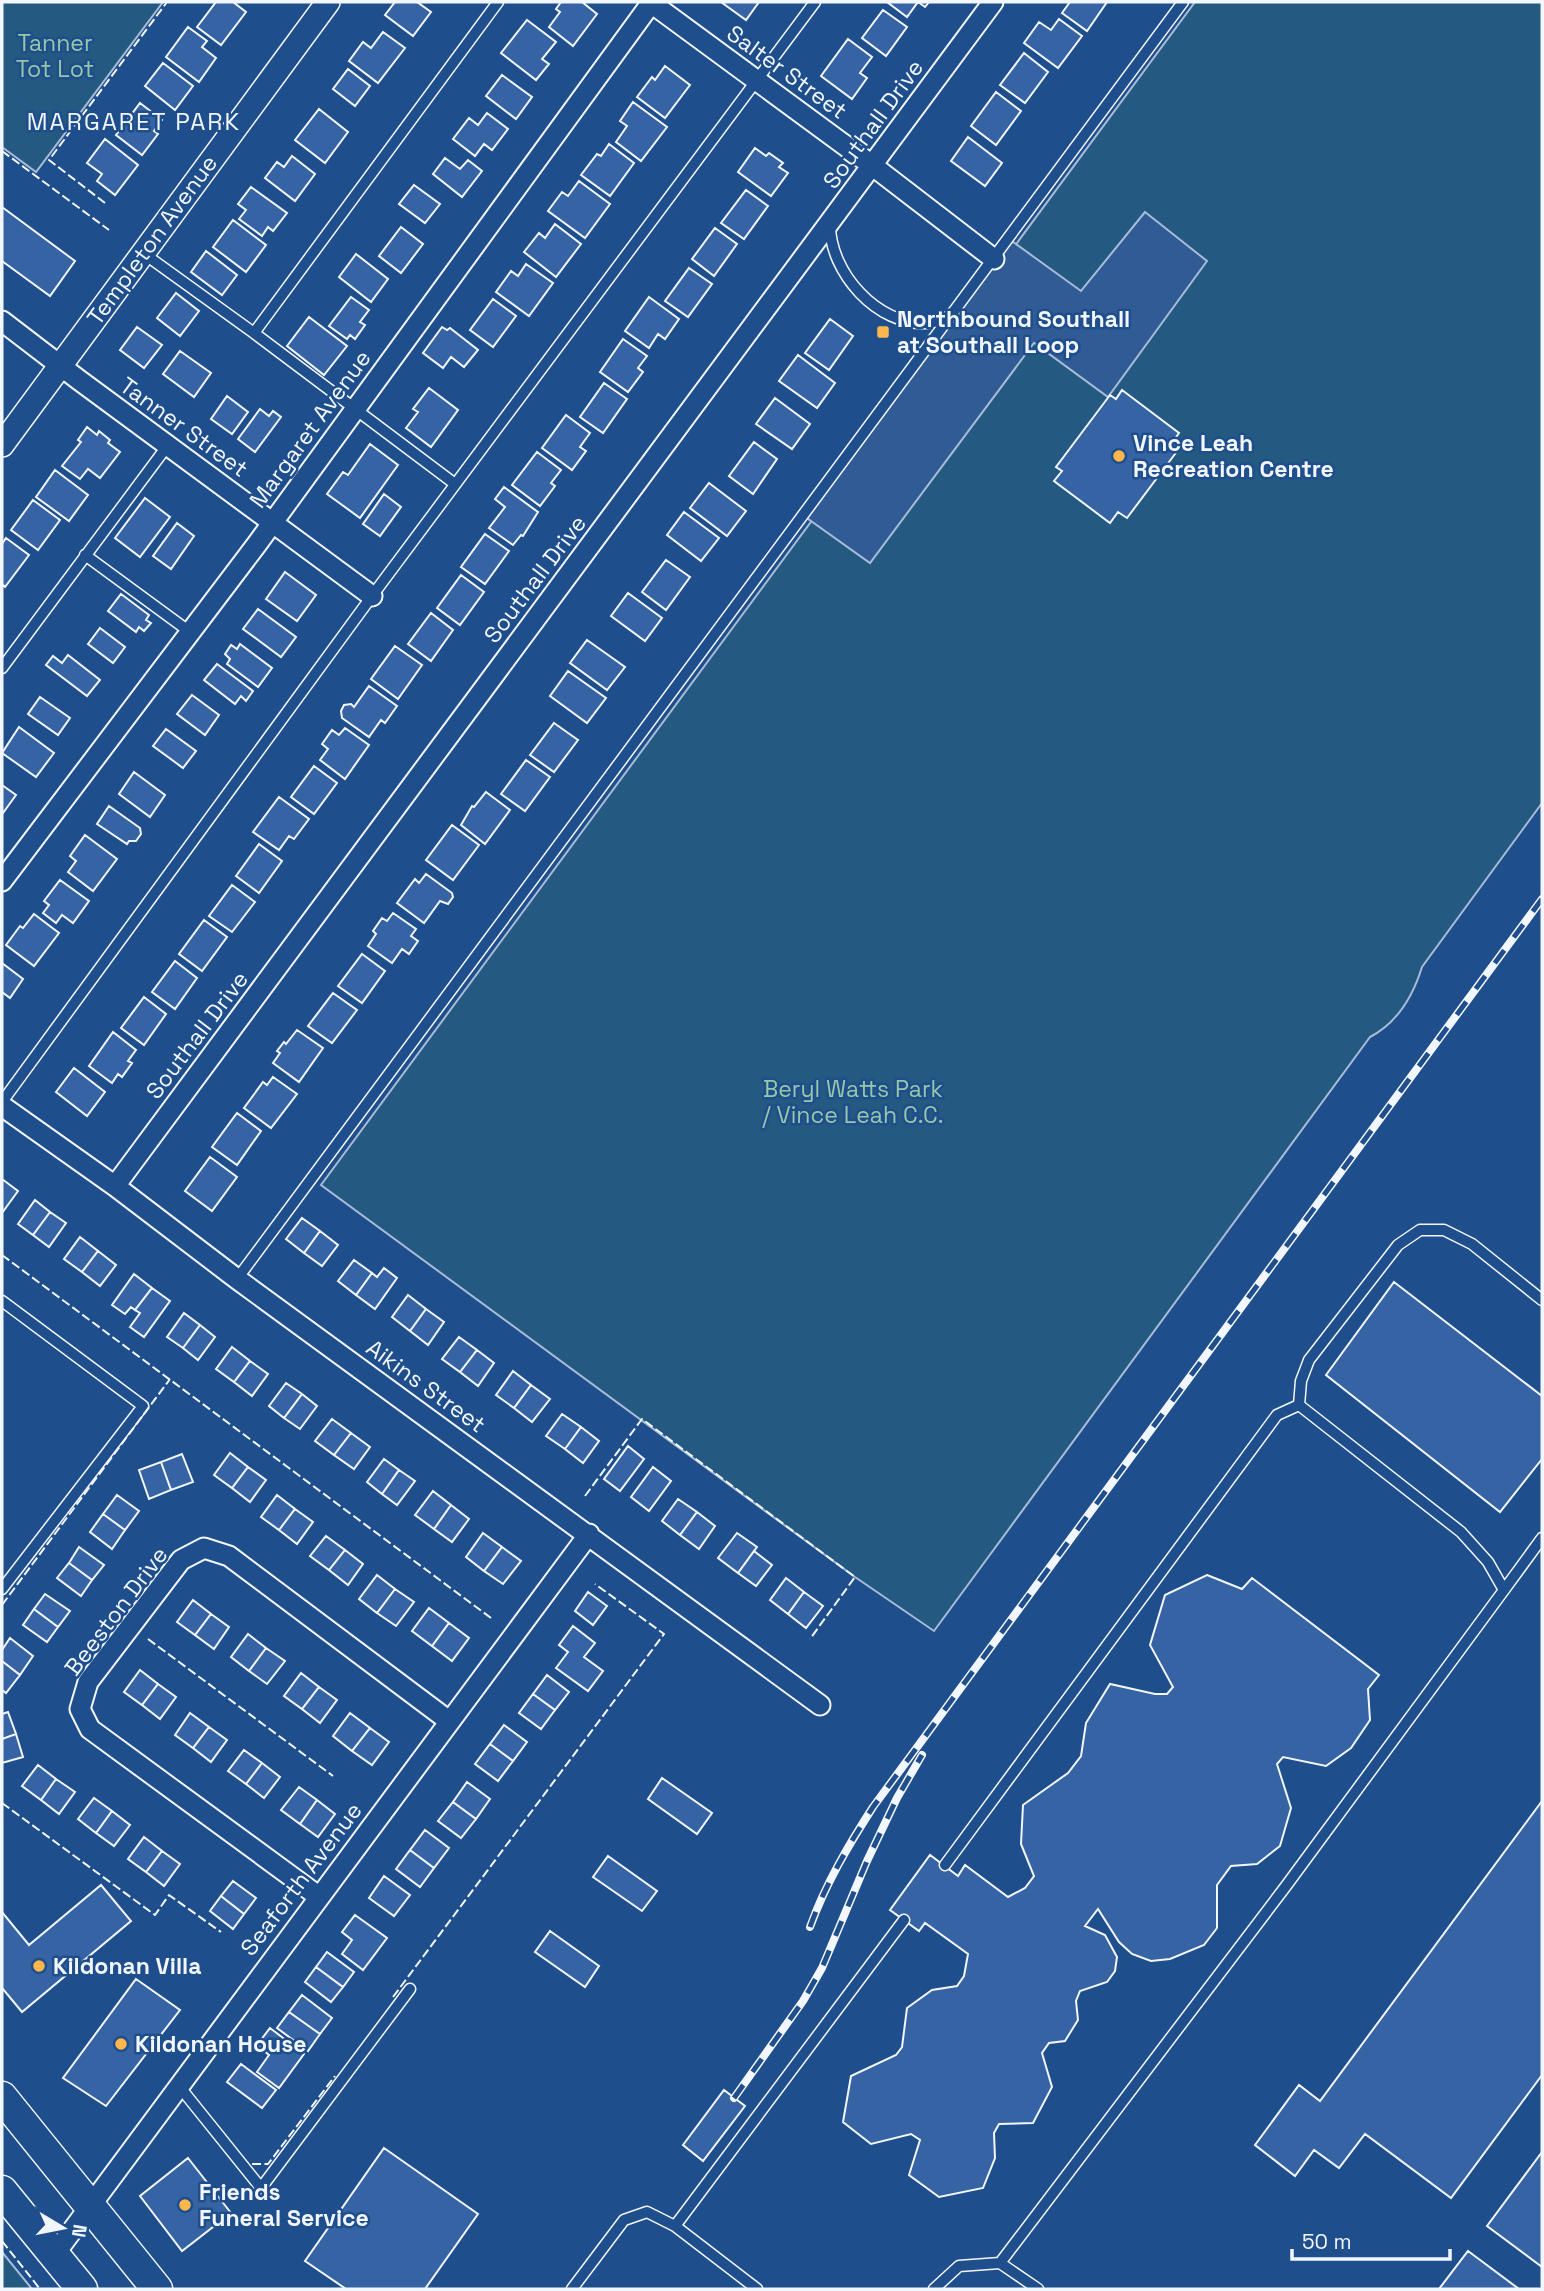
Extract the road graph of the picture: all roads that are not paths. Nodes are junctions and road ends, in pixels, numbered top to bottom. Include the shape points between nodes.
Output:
1 (328, 2) edge
2 (498, 2) edge
3 (651, 2) edge
4 (815, 2) edge
5 (993, 2) edge
6 (1183, 2) edge
7 (757, 80) junction
8 (873, 166) junction
9 (830, 224) junction
10 (143, 253) junction
11 (994, 259) junction
12 (953, 315) junction
13 (2, 321) edge
14 (254, 333) junction
15 (60, 365) junction
16 (356, 408) junction
17 (2, 445) edge
18 (167, 445) junction
19 (455, 484) junction
20 (273, 522) junction
21 (85, 555) junction
22 (372, 596) junction
23 (190, 632) junction
24 (2, 668) edge
25 (2, 881) edge
26 (2, 1104) edge
27 (115, 1186) junction
28 (237, 1279) junction
29 (1542, 1300) edge
30 (2, 1301) edge
31 (1299, 1405) junction
32 (589, 1534) junction
33 (1542, 1538) edge
34 (3, 1584) edge
35 (1504, 1590) junction
36 (820, 1705) dead end
37 (449, 1721) junction
38 (945, 1866) dead end
39 (318, 1896) junction
40 (904, 1920) dead end
41 (410, 1989) dead end
42 (179, 2086) junction
43 (2, 2097) edge
44 (2, 2191) edge
45 (90, 2205) junction
46 (675, 2225) junction
47 (54, 2255) junction
48 (1000, 2263) junction
49 (82, 2289) edge
50 (157, 2289) edge
51 (572, 2289) edge
52 (757, 2289) edge
53 (934, 2289) edge
54 (1038, 2289) edge

1 - 10 street, Templeton Avenue
2 - 14 lane
3 - 7 street, Salter Street
3 - 16 street, Margaret Avenue
4 - 7 lane
5 - 8 street, Southall Drive
6 - 11 lane
7 - 8 street, Salter Street
7 - 19 lane
8 - 9 street, Southall Drive
8 - 11 street, Salter Street
9 - 12 lane via 830,241 844,273 871,303 891,317 909,322 929,323
9 - 27 street, Southall Drive
10 - 14 lane
10 - 15 street, Templeton Avenue
11 - 12 lane
12 - 28 lane
13 - 15 street, Tanner Street
14 - 16 lane
15 - 17 street, Templeton Avenue
15 - 18 street, Tanner Street
16 - 19 lane
16 - 20 street, Margaret Avenue
18 - 20 street, Tanner Street
18 - 21 lane
19 - 22 lane
20 - 22 street, Tanner Street
20 - 23 street, Margaret Avenue
21 - 23 lane
21 - 24 lane
22 - 26 lane
23 - 25 street, Margaret Avenue
26 - 27 street, Aikins Street
27 - 28 street, Aikins Street
28 - 32 street, Aikins Street
29 - 31 lane via 1472,1244 1444,1230 1420,1230 1398,1245 1309,1360
30 - 34 lane via 143,1406
31 - 35 lane via 1461,1532 1489,1562
31 - 38 lane via 1277,1415
32 - 36 street, Aikins Street
32 - 37 street, Seaforth Avenue
33 - 35 lane
35 - 48 lane
37 - 39 street, Seaforth Avenue
37 - 39 street, Beeston Drive via 229,1556 204,1548 181,1560 88,1682 80,1709 90,1729
39 - 42 street, Seaforth Avenue
40 - 46 lane
41 - 42 lane via 261,2188
42 - 45 street, Seaforth Avenue
43 - 45 main road
44 - 47 main road
45 - 47 street, Seaforth Avenue
45 - 50 main road
46 - 51 lane via 647,2212 624,2220
46 - 52 lane
47 - 49 main road
48 - 53 lane via 959,2266
48 - 54 lane

